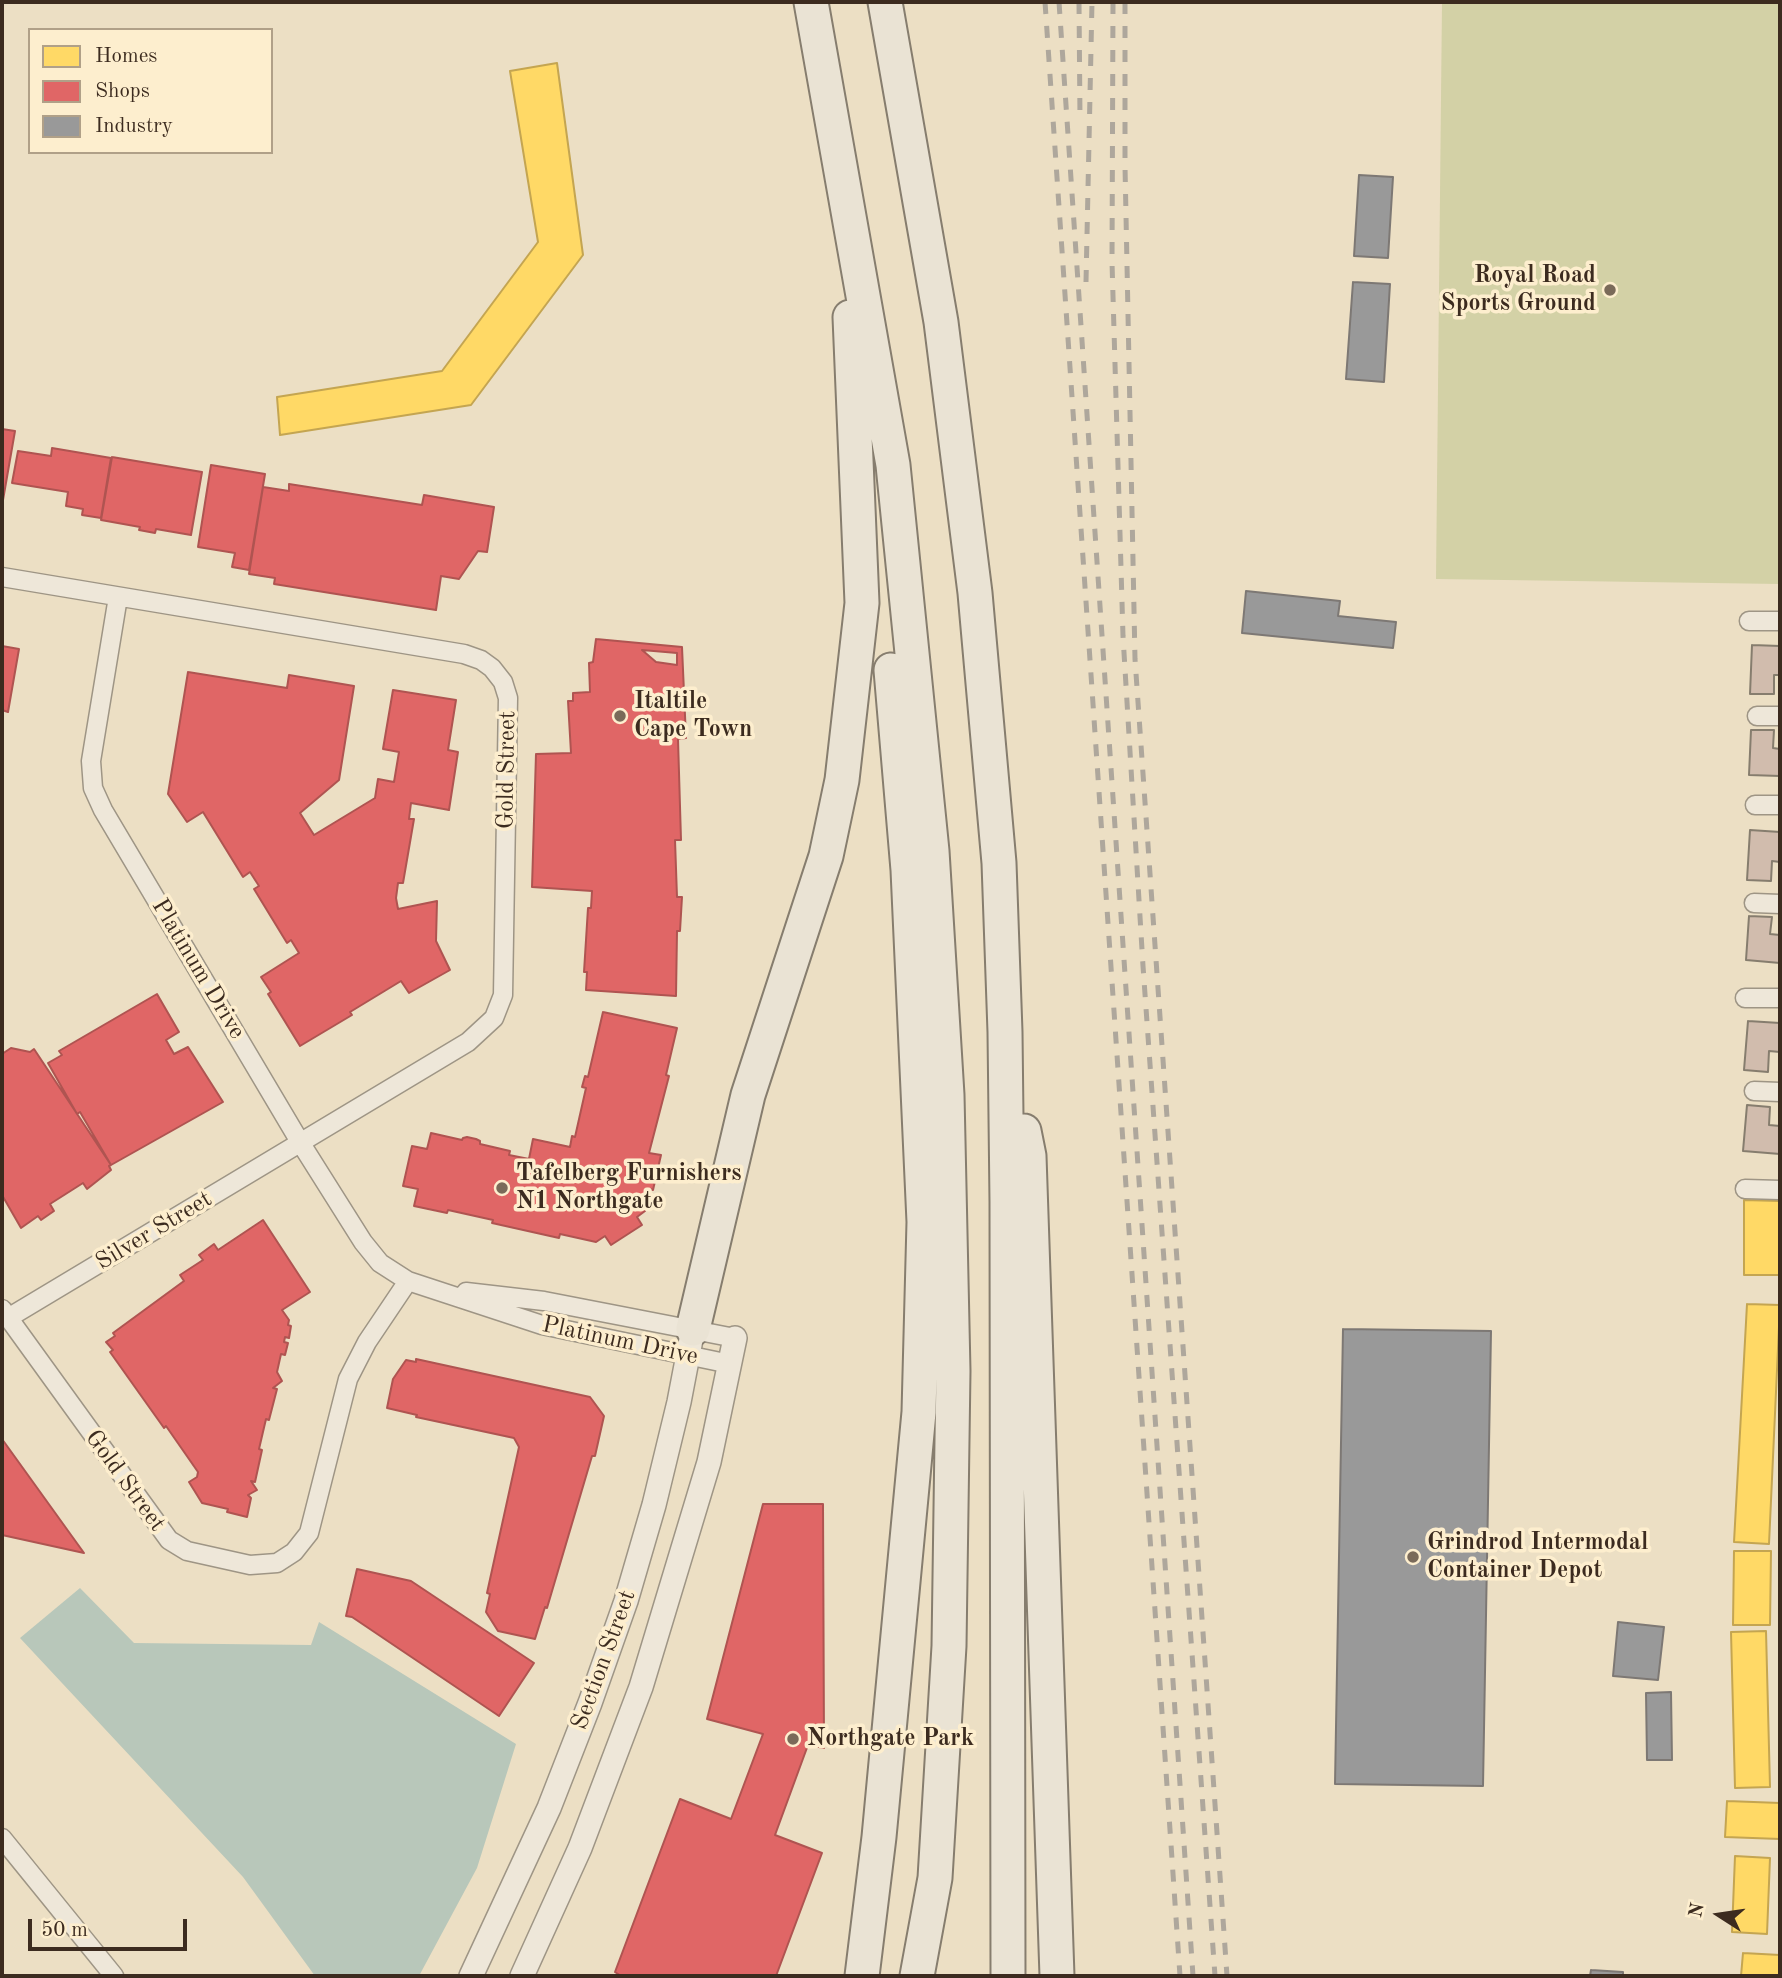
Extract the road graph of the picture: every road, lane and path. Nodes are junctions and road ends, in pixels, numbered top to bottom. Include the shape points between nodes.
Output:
1 (811, 2) edge
2 (886, 2) edge
3 (844, 185) junction
4 (893, 465) junction
5 (2, 578) edge
6 (118, 597) junction
7 (1749, 621) dead end
8 (1780, 621) edge
9 (1757, 716) dead end
10 (1780, 716) edge
11 (1755, 805) dead end
12 (1780, 805) edge
13 (1754, 903) dead end
14 (1780, 904) edge
15 (1745, 998) dead end
16 (1780, 998) edge
17 (1005, 1032) junction
18 (1754, 1091) dead end
19 (1780, 1092) edge
20 (299, 1142) junction
21 (1745, 1189) dead end
22 (1780, 1190) edge
23 (408, 1281) junction
24 (431, 1288) junction
25 (5, 1314) edge
26 (735, 1338) joint
27 (690, 1342) junction
28 (730, 1364) junction
29 (2, 1839) edge
30 (1055, 1916) junction
31 (114, 1976) edge
32 (471, 1976) edge
33 (522, 1976) edge
34 (862, 1976) edge
35 (917, 1976) edge
36 (1008, 1976) edge
37 (1057, 1976) edge
38 (1066, 1976) edge

1 - 3 highway
2 - 17 highway via 941,322 973,573 999,863
3 - 4 highway
3 - 27 highway via 862,603 842,780 826,856 748,1095
4 - 34 highway via 887,621 908,870 924,1222 919,1412
4 - 35 highway via 932,852 947,1095 953,1371 949,1646 937,1851
5 - 6 street, Gold Street
6 - 20 street, Platinum Drive via 90,761 93,788
6 - 20 street, Gold Street via 464,654 481,660 503,681 508,698 503,995 494,1017 468,1042
7 - 8 street
9 - 10 street
11 - 12 street
13 - 14 street
15 - 16 street
17 - 30 highway via 1029,1156
17 - 36 highway
18 - 19 street
20 - 23 street, Platinum Drive via 363,1242 380,1263
20 - 25 street, Silver Street via 175,1219
21 - 22 street
23 - 24 street, Platinum Drive
23 - 25 street, Gold Street via 348,1379 309,1533 294,1552 277,1563 250,1566 187,1551 169,1540
24 - 27 street, Platinum Drive via 544,1301
24 - 27 street, Platinum Drive via 542,1325
26 - 27 street, Platinum Drive
26 - 28 street, Section Street
27 - 28 street, Platinum Drive
27 - 32 street, Section Street via 654,1505 626,1601 549,1808
28 - 33 street, Section Street via 709,1462 641,1687 580,1848
29 - 31 street
30 - 37 highway
30 - 38 highway

